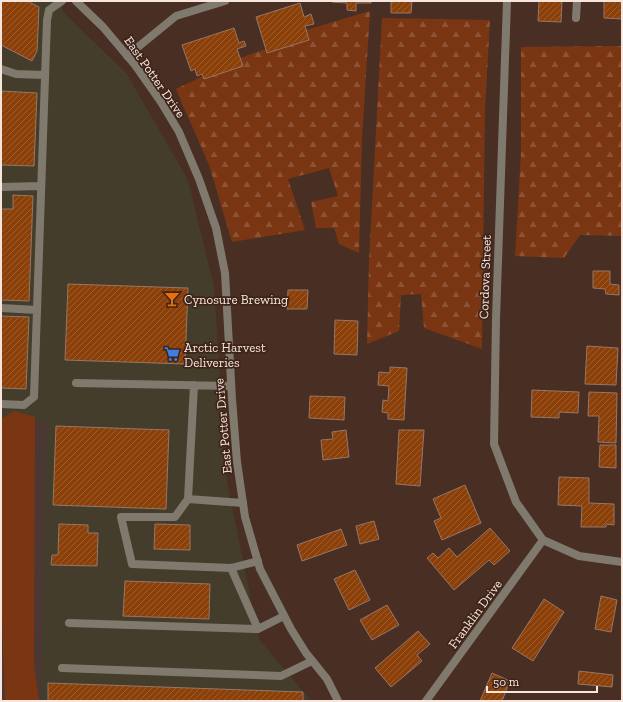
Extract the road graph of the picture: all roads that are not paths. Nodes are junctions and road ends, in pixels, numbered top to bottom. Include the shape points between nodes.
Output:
1 (62, 1) edge
2 (76, 1) edge
3 (225, 1) edge
4 (507, 1) edge
5 (577, 1) edge
6 (576, 18) dead end
7 (127, 56) junction
8 (1, 69) edge
9 (45, 75) junction
10 (41, 186) junction
11 (1, 187) edge
12 (1, 308) edge
13 (37, 310) junction
14 (76, 383) dead end
15 (194, 385) junction
16 (231, 386) junction
17 (1, 404) edge
18 (188, 500) junction
19 (244, 503) junction
20 (543, 540) junction
21 (258, 560) junction
22 (622, 562) edge
23 (231, 568) junction
24 (284, 616) junction
25 (69, 623) dead end
26 (258, 629) junction
27 (312, 661) junction
28 (62, 668) dead end
29 (338, 701) edge
30 (426, 701) edge

1 - 9 street via 49,10
2 - 7 street, East Potter Drive via 103,27
3 - 7 street via 176,16
4 - 20 street, Cordova Street via 494,444 516,502
5 - 6 street
7 - 16 street, East Potter Drive via 161,102 179,132 216,228 225,273
8 - 9 street via 16,74
9 - 10 street
10 - 11 street
10 - 13 street
12 - 13 street
13 - 17 street via 34,397 24,405
14 - 15 street
15 - 16 street
15 - 18 street
16 - 19 street, East Potter Drive via 237,462
18 - 19 street
18 - 23 street via 175,517 121,517 132,564
19 - 21 street, East Potter Drive via 245,517
20 - 22 street via 579,556
20 - 30 street, Franklin Drive
21 - 23 street
21 - 24 street, East Potter Drive
23 - 26 street
24 - 26 street
24 - 27 street, East Potter Drive
25 - 26 street
27 - 28 street via 281,676
27 - 29 street, East Potter Drive via 327,680

